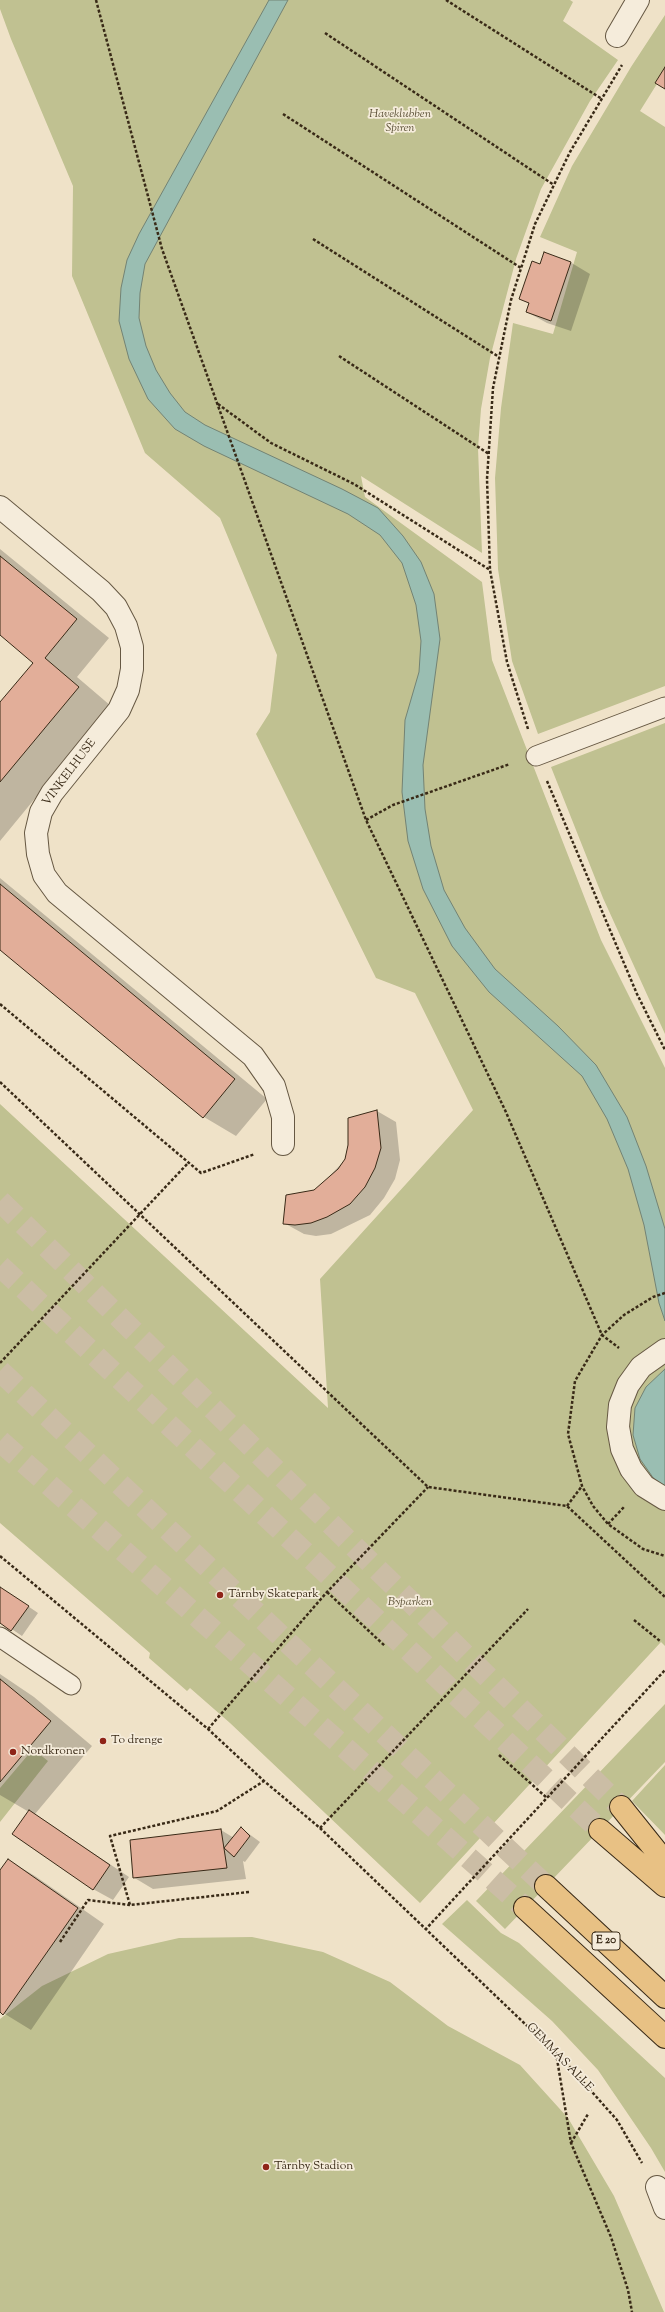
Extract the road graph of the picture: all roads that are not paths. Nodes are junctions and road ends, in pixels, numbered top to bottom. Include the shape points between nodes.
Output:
1 (638, 0) edge
2 (617, 36) road end
3 (0, 506) edge
4 (665, 707) edge
5 (536, 756) road end
6 (283, 1144) road end
7 (665, 1350) edge
8 (665, 1499) edge
9 (0, 1637) edge
10 (71, 1685) dead end
11 (621, 1807) tunnel mouth
12 (600, 1830) tunnel mouth
13 (665, 1862) edge
14 (546, 1886) tunnel mouth
15 (665, 1886) edge
16 (525, 1908) tunnel mouth
17 (665, 1997) edge
18 (665, 2037) edge
19 (657, 2187) road end
20 (665, 2208) edge

1 - 2 street
3 - 6 street, VINKELHUSE via 101,591 116,607 126,626 132,647 132,669 128,690 119,710 52,793 41,812 36,833 44,875 57,893 253,1056 274,1086 283,1117
4 - 5 lane
7 - 8 street via 641,1367 628,1385 620,1405 618,1427 622,1449 631,1469 644,1486
9 - 10 lane
11 - 13 highway
12 - 15 highway
14 - 17 highway, E 20
16 - 18 highway
19 - 20 street

